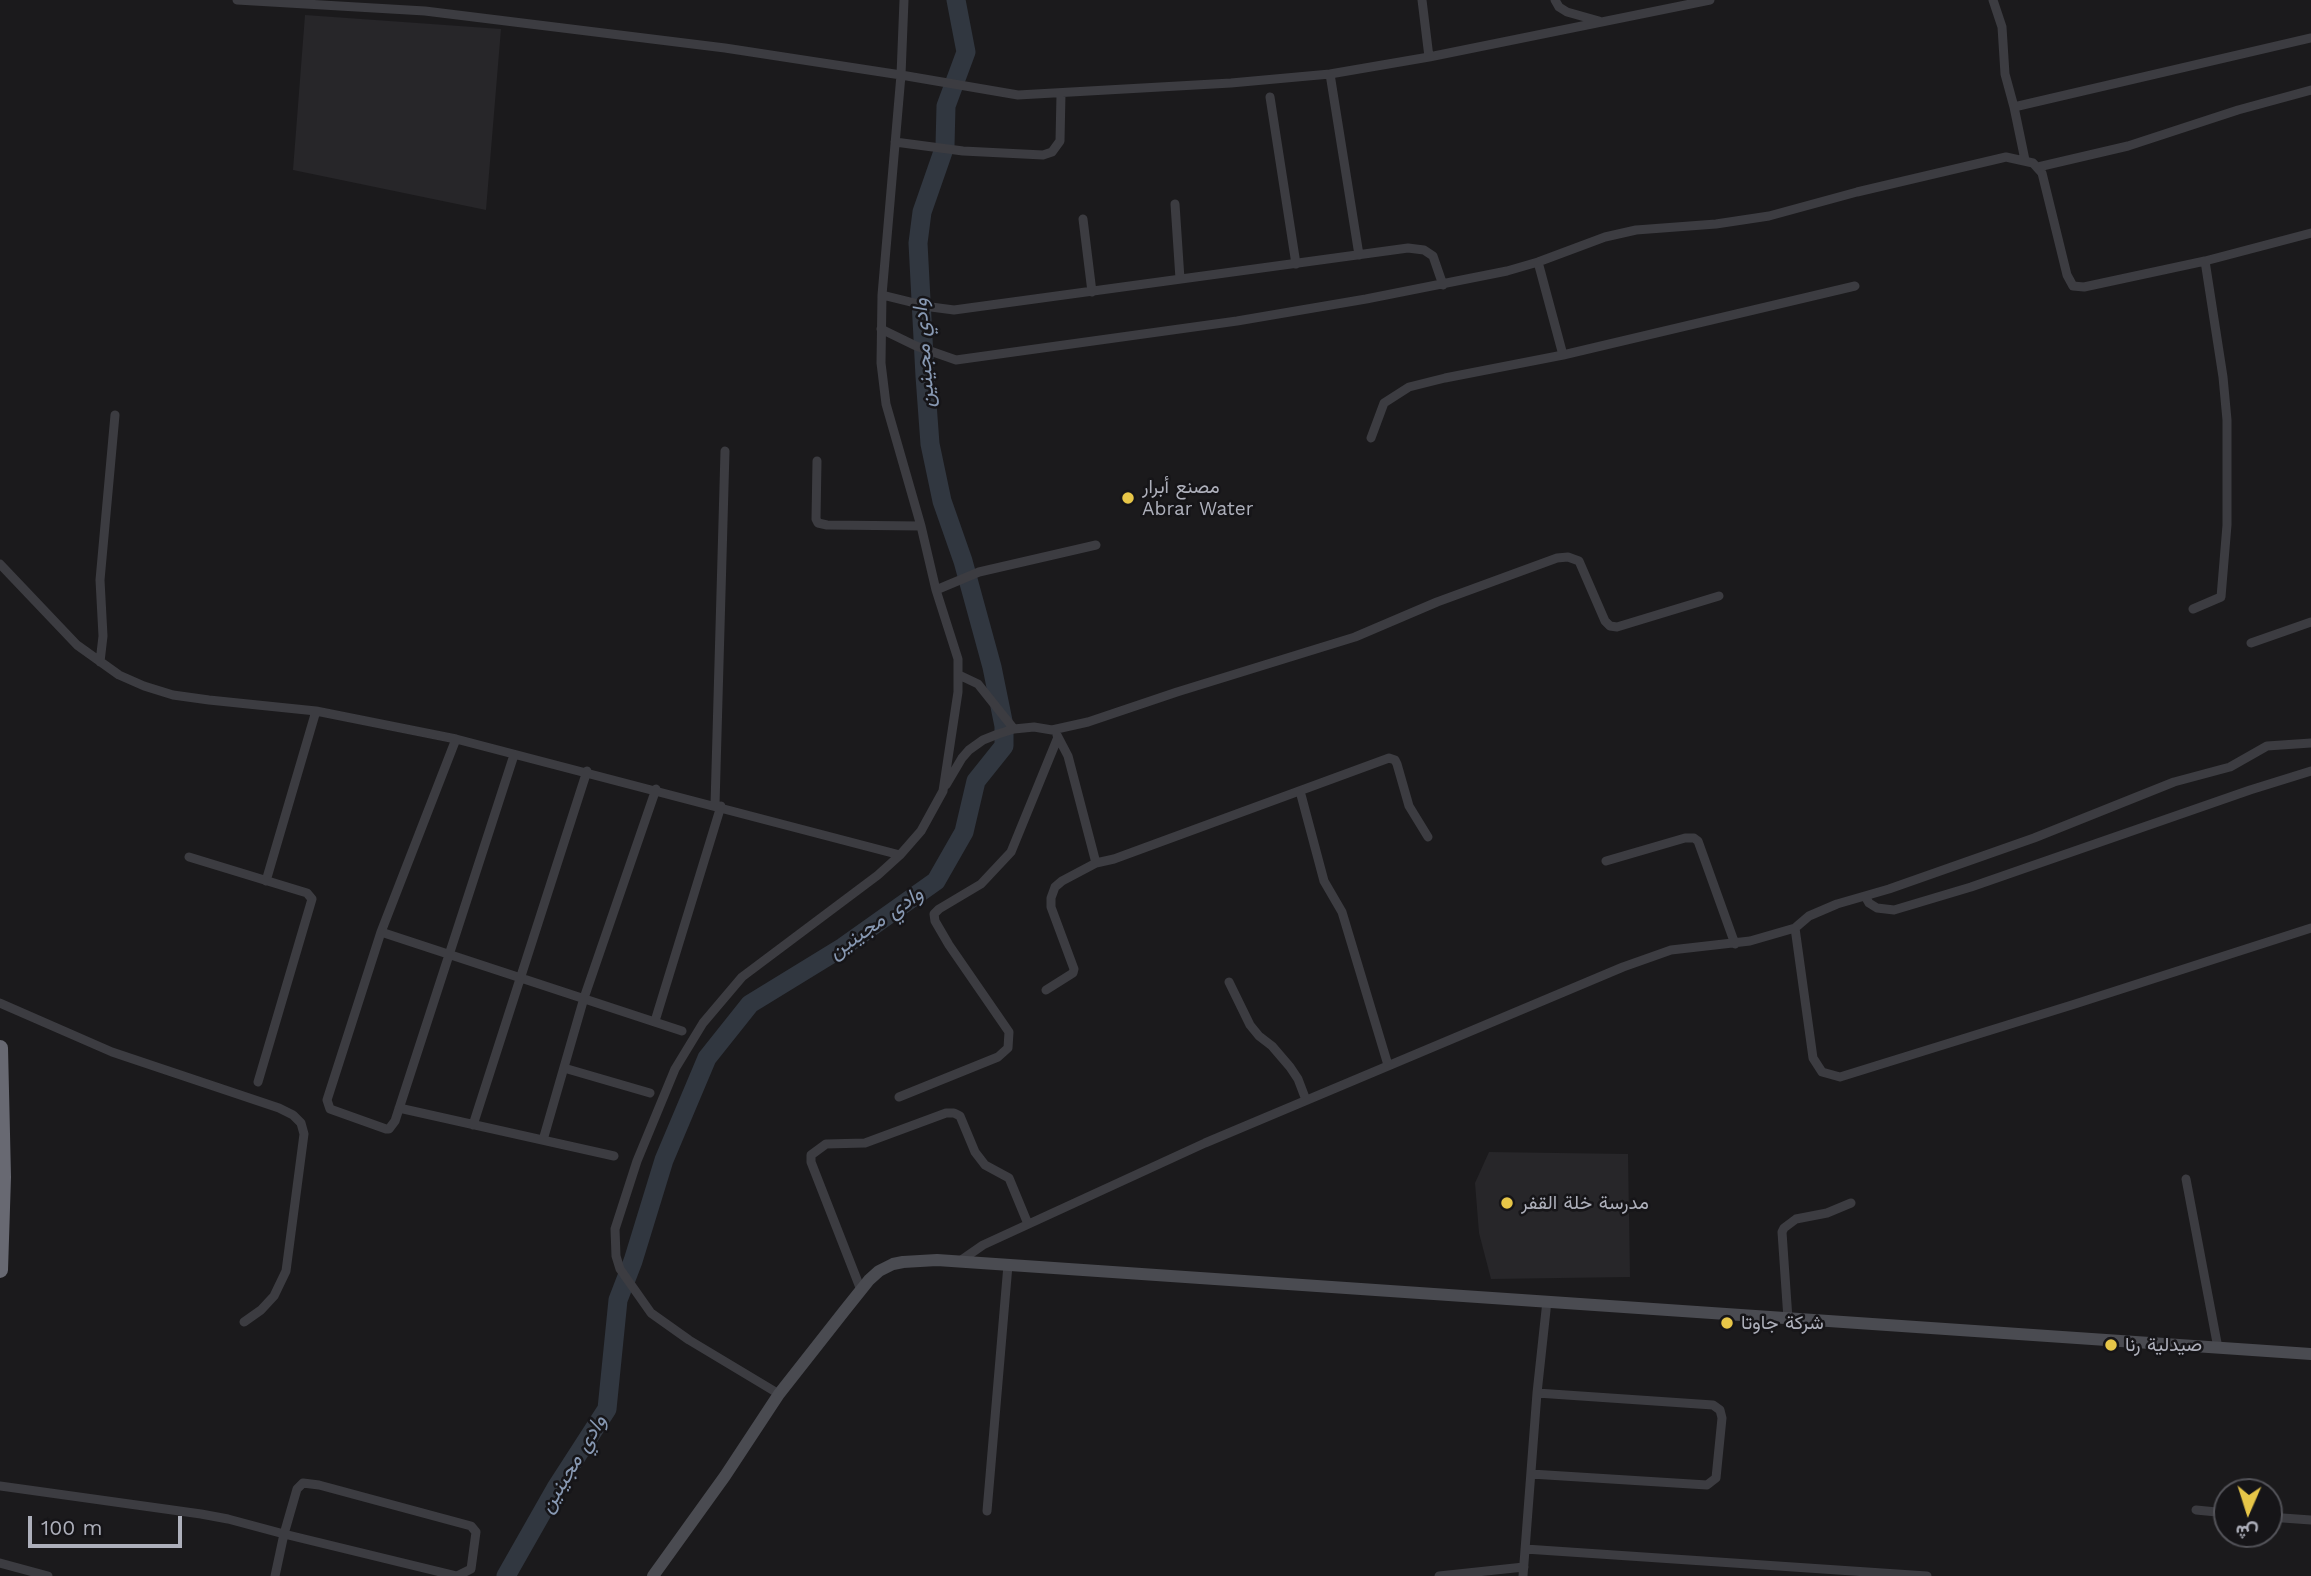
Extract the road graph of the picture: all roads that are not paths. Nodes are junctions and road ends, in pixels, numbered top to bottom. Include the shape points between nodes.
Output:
1 (237, 0) edge
2 (904, 0) edge
3 (1422, 0) edge
4 (1555, 0) edge
5 (1710, 0) edge
6 (1993, 0) edge
7 (1602, 22) junction
8 (2311, 38) edge
9 (1429, 57) junction
10 (1330, 74) junction
11 (901, 75) junction
12 (2311, 90) edge
13 (1061, 94) junction
14 (1270, 97) dead end
15 (2014, 107) junction
16 (894, 142) junction
17 (2025, 160) junction
18 (2038, 167) junction
19 (1175, 204) dead end
20 (1083, 219) dead end
21 (2311, 233) edge
22 (1359, 255) junction
23 (2205, 261) junction
24 (1538, 262) junction
25 (1296, 264) junction
26 (1180, 279) junction
27 (1443, 285) junction
28 (1855, 286) dead end
29 (1092, 292) junction
30 (882, 295) junction
31 (881, 329) junction
32 (1563, 355) junction
33 (116, 415) dead end
34 (1371, 438) dead end
35 (725, 451) dead end
36 (817, 461) dead end
37 (920, 526) junction
38 (1096, 545) dead end
39 (0, 564) edge
40 (936, 590) junction
41 (1719, 596) dead end
42 (2193, 609) dead end
43 (2311, 622) edge
44 (2251, 643) dead end
45 (100, 662) junction
46 (959, 675) junction
47 (316, 711) junction
48 (1014, 729) junction
49 (1055, 733) junction
50 (456, 739) junction
51 (2311, 743) edge
52 (514, 755) junction
53 (586, 771) junction
54 (2311, 771) edge
55 (656, 789) junction
56 (1300, 791) junction
57 (943, 792) junction
58 (718, 806) junction
59 (1428, 837) dead end
60 (900, 855) junction
61 (189, 857) dead end
62 (1606, 861) dead end
63 (1096, 863) junction
64 (266, 881) junction
65 (1865, 896) junction
66 (1795, 928) junction
67 (2311, 928) edge
68 (381, 932) junction
69 (1735, 944) junction
70 (451, 955) junction
71 (520, 977) junction
72 (1229, 982) dead end
73 (1046, 990) dead end
74 (584, 998) junction
75 (0, 1003) edge
76 (655, 1021) junction
77 (682, 1031) dead end
78 (0, 1048) edge
79 (1388, 1065) junction
80 (564, 1068) junction
81 (258, 1082) dead end
82 (650, 1093) dead end
83 (899, 1097) dead end
84 (1306, 1100) junction
85 (399, 1108) junction
86 (473, 1125) junction
87 (543, 1140) junction
88 (614, 1156) dead end
89 (2186, 1179) dead end
90 (1851, 1203) dead end
91 (1028, 1224) junction
92 (960, 1261) junction
93 (1008, 1265) junction
94 (0, 1270) edge
95 (861, 1290) junction
96 (1547, 1301) junction
97 (1788, 1319) junction
98 (244, 1322) dead end
99 (2218, 1348) junction
100 (2311, 1354) edge
101 (1537, 1393) junction
102 (779, 1394) junction
103 (1531, 1475) junction
104 (0, 1486) edge
105 (2196, 1510) dead end
106 (987, 1511) dead end
107 (2213, 1512) edge
108 (2283, 1518) edge
109 (2311, 1520) edge
110 (284, 1534) junction
111 (1525, 1549) junction
112 (0, 1563) edge
113 (1524, 1571) edge
114 (1804, 1572) edge
115 (48, 1576) edge
116 (275, 1576) edge
117 (457, 1576) edge
118 (653, 1576) edge
119 (1439, 1576) edge
120 (1927, 1576) edge

1 - 11 street via 425,11
2 - 11 street
3 - 9 street
4 - 7 street via 1567,12
5 - 7 street
6 - 15 street via 2002,27 2005,74
7 - 9 street
8 - 15 street
9 - 10 street
10 - 13 street
10 - 22 street
11 - 13 street via 1017,95
11 - 16 street
12 - 18 street via 2128,146
13 - 16 street via 1060,141 1052,152 963,151
14 - 25 street
15 - 17 street
16 - 30 street
17 - 18 street
17 - 24 street via 2006,157 1769,216 1636,230
18 - 23 street via 2073,286
19 - 26 street
20 - 29 street
21 - 23 street
22 - 25 street
22 - 27 street via 1424,250 1433,256
23 - 42 street via 2223,377 2227,525 2221,597
24 - 27 street
24 - 32 street
25 - 26 street
26 - 29 street
27 - 31 street via 1263,317 963,359 941,356
28 - 32 street
29 - 30 street via 954,310
30 - 31 street
31 - 37 street via 886,404
32 - 34 street via 1409,387 1384,404
33 - 45 street via 100,580
35 - 58 street
36 - 37 street via 818,523
37 - 40 street
38 - 40 street via 979,572
39 - 45 street via 77,645
40 - 46 street
41 - 49 street via 1610,626 1579,561 1557,558 1355,637
43 - 44 street
45 - 47 street via 144,686 173,695
46 - 48 street via 978,684
46 - 57 street
47 - 50 street
47 - 64 street
48 - 49 street via 1034,727
48 - 57 street via 983,740 962,758
49 - 63 street via 1068,756
49 - 83 street via 1016,844 981,884 934,914 949,945 1009,1032 1008,1048 998,1057
50 - 52 street
50 - 68 street
51 - 65 street via 2267,746 2230,767 2174,782 2034,838
52 - 53 street
52 - 70 street
53 - 55 street
53 - 71 street
54 - 65 street via 1894,910 1877,908
55 - 58 street
55 - 74 street
56 - 59 street via 1389,758 1395,760 1409,806
56 - 63 street
56 - 79 street via 1324,881 1342,912
57 - 60 street via 921,831
58 - 60 street
58 - 76 street
60 - 102 street via 741,977 692,1038 666,1090 618,1217 614,1243 620,1269 651,1312
61 - 64 street
62 - 69 street via 1694,838
63 - 73 street via 1055,887 1051,907 1074,968
64 - 81 street via 307,893 312,903
65 - 66 street via 1809,916
66 - 67 street via 1813,1058 1822,1072 1840,1077
66 - 69 street
68 - 70 street
68 - 85 street via 326,1104 386,1129 393,1125
69 - 79 street via 1671,950
70 - 71 street
70 - 85 street
71 - 74 street
71 - 86 street
72 - 84 street via 1250,1025 1290,1067
74 - 76 street
74 - 80 street
75 - 98 street via 112,1052 279,1108 300,1123 304,1134 286,1271 274,1296
76 - 77 street
78 - 94 highway via 4,1177
79 - 84 street
80 - 82 street
80 - 87 street
84 - 91 street
85 - 86 street
86 - 87 street
87 - 88 street
89 - 99 street
90 - 97 street via 1796,1219 1784,1228
91 - 92 street
91 - 95 street via 1009,1178 985,1165 960,1116 954,1113 865,1143 825,1144 811,1155 811,1162
92 - 93 street
92 - 95 street via 893,1264
93 - 96 street
93 - 106 street
95 - 102 street
96 - 97 street
96 - 101 street
97 - 99 street
99 - 100 street
101 - 103 street
101 - 103 street via 1713,1405 1722,1418 1716,1478 1707,1485
102 - 118 street
103 - 111 street
104 - 110 street via 166,1508
105 - 107 street
108 - 109 street
110 - 116 street
110 - 117 street
110 - 117 street via 297,1489 303,1483 318,1485 475,1528 471,1569
111 - 113 street
111 - 114 street
112 - 115 street
113 - 119 street
114 - 120 street

